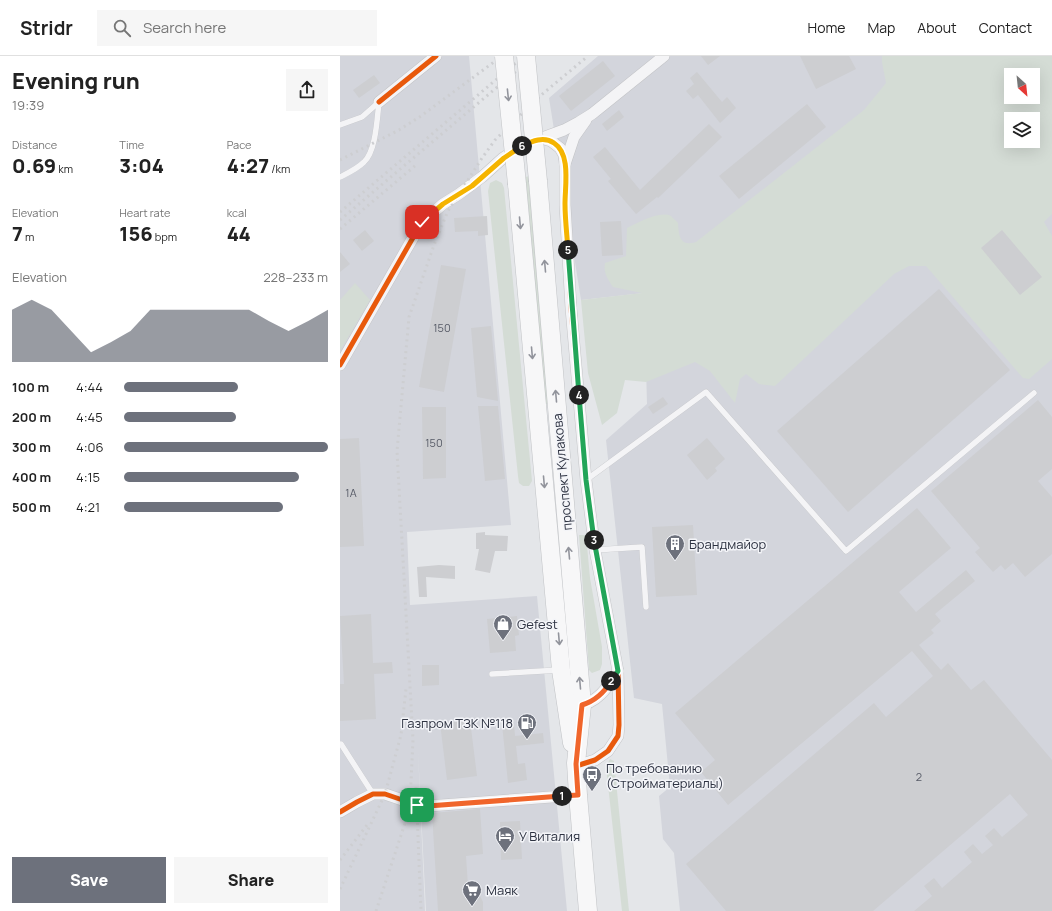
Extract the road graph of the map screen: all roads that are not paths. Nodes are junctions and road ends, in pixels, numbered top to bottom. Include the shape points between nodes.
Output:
1 (436, 56) edge
2 (504, 56) edge
3 (526, 56) edge
4 (664, 56) edge
5 (380, 102) junction
6 (592, 114) junction
7 (340, 124) edge
8 (535, 140) junction
9 (565, 164) junction
10 (340, 177) edge
11 (340, 365) edge
12 (1034, 393) dead end
13 (586, 480) junction
14 (595, 550) junction
15 (646, 607) dead end
16 (561, 670) junction
17 (618, 671) junction
18 (492, 674) dead end
19 (574, 706) junction
20 (340, 744) edge
21 (576, 765) junction
22 (373, 794) junction
23 (578, 795) junction
24 (340, 812) edge
25 (588, 911) edge

1 - 5 street
2 -> 16 main road, проспект Кулакова, bridge
19 -> 3 main road, проспект Кулакова, bridge via 538,180
4 - 6 street
5 - 7 lane via 362,117
5 - 10 lane via 370,154 360,166
6 - 8 street via 564,130
6 - 9 street via 574,137
8 - 9 street via 544,139 556,144 564,155
8 - 11 street via 504,158 422,222
9 - 13 street via 569,268
12 - 13 lane via 846,551 706,392
13 - 14 street
14 - 15 lane via 642,547
14 - 17 street
16 - 18 lane
16 - 19 main road, проспект Кулакова
17 - 19 street via 600,696 592,702
17 - 21 street via 618,736 608,751 595,760
19 - 21 main road, проспект Кулакова
20 - 22 lane
21 - 23 main road, проспект Кулакова
22 - 23 street via 385,794 428,806
22 - 24 street
23 - 25 main road, проспект Кулакова

